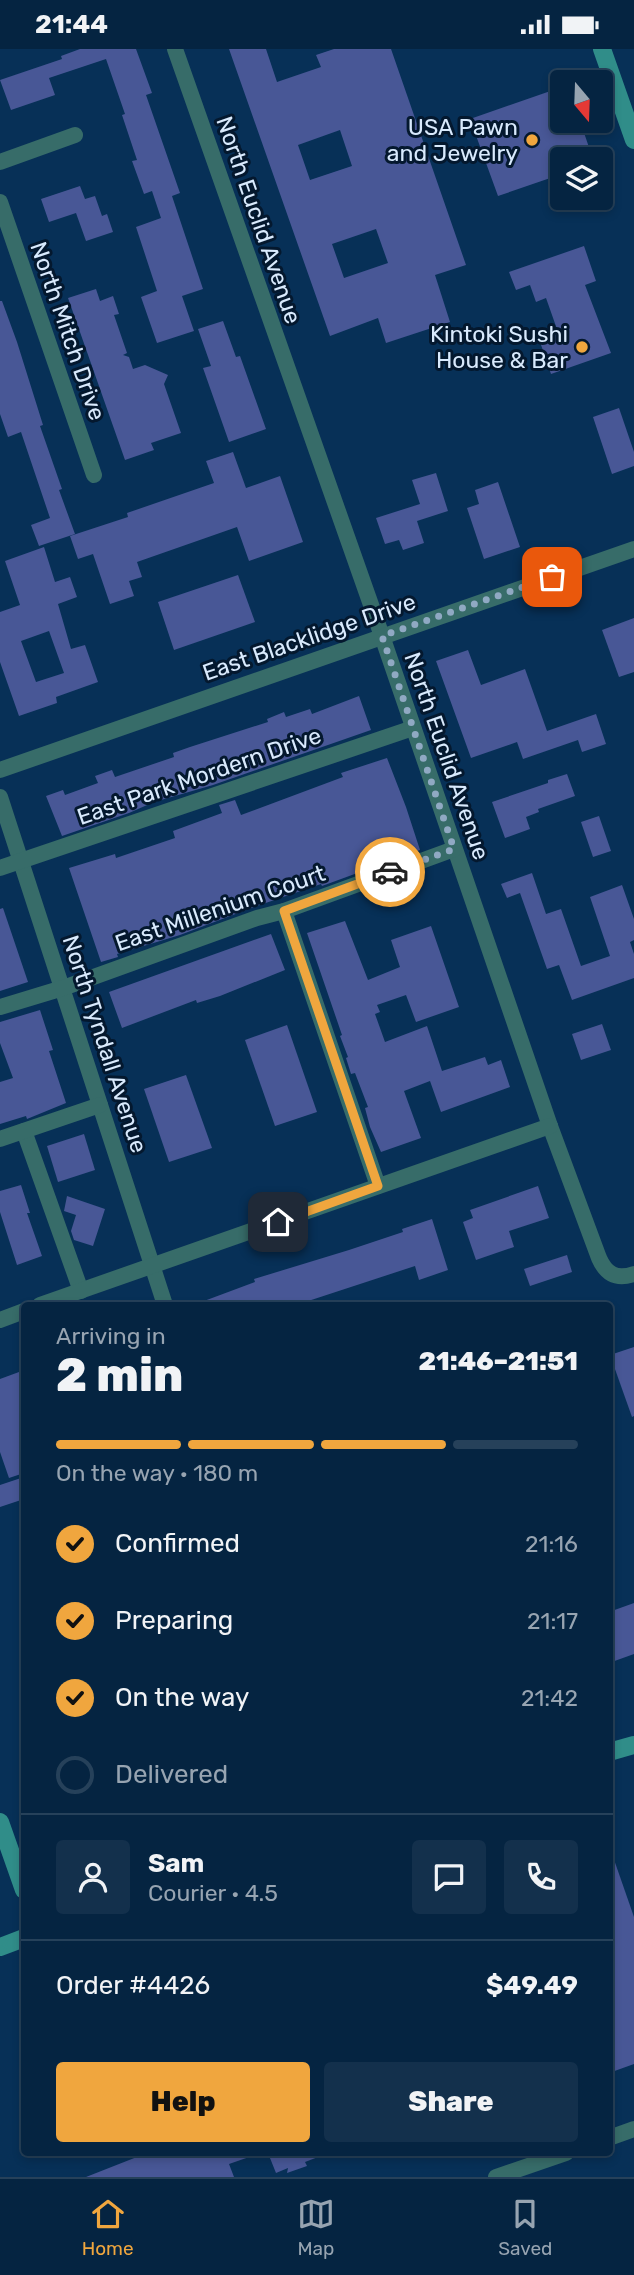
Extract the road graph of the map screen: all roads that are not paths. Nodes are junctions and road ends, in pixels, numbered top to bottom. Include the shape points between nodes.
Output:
1 (175, 49) edge
2 (602, 49) edge
3 (75, 135) dead end
4 (634, 140) edge
5 (0, 162) edge
6 (0, 202) edge
7 (94, 475) dead end
8 (634, 549) edge
9 (382, 636) junction
10 (413, 728) junction
11 (0, 770) edge
12 (0, 797) edge
13 (454, 849) junction
14 (20, 860) junction
15 (0, 868) edge
16 (284, 911) junction
17 (62, 988) junction
18 (0, 1007) edge
19 (100, 1105) junction
20 (550, 1126) junction
21 (24, 1131) junction
22 (0, 1139) edge
23 (378, 1186) junction
24 (153, 1266) junction
25 (634, 1274) edge
26 (81, 1291) junction
27 (49, 1302) edge
28 (165, 1302) edge
29 (21, 1312) edge
30 (0, 1320) edge
31 (634, 1745) edge
32 (613, 1751) edge
33 (0, 1822) edge
34 (21, 1882) edge
35 (21, 1939) edge
36 (0, 1947) edge
37 (634, 2129) edge
38 (613, 2137) edge
39 (561, 2156) edge
40 (535, 2171) edge
41 (496, 2177) edge

1 - 9 street, North Euclid Avenue
2 - 4 main road
3 - 5 street
6 - 7 street, North Mitch Drive
8 - 9 street, East Blacklidge Drive
9 - 10 street, North Euclid Avenue
9 - 11 street, East Blacklidge Drive
10 - 13 street, North Euclid Avenue
10 - 14 street, East Park Mordern Drive
12 - 14 street, North Tyndall Avenue
13 - 16 street, East Millenium Court
13 - 20 street, North Euclid Avenue
14 - 15 street, East Park Mordern Drive
14 - 17 street, North Tyndall Avenue
16 - 17 street, East Millenium Court
16 - 23 street
17 - 18 street, East Millenium Court
17 - 19 street, North Tyndall Avenue
19 - 21 street
19 - 24 street, North Tyndall Avenue
20 - 23 street
20 - 25 street, North Euclid Avenue via 604,1269 612,1275
21 - 22 street
21 - 26 street
23 - 24 street
24 - 26 street
24 - 28 street, North Tyndall Avenue
26 - 27 street
29 - 30 street
31 - 32 main road
33 - 34 main road
35 - 36 main road
37 - 38 street
39 - 40 street
40 - 41 street

